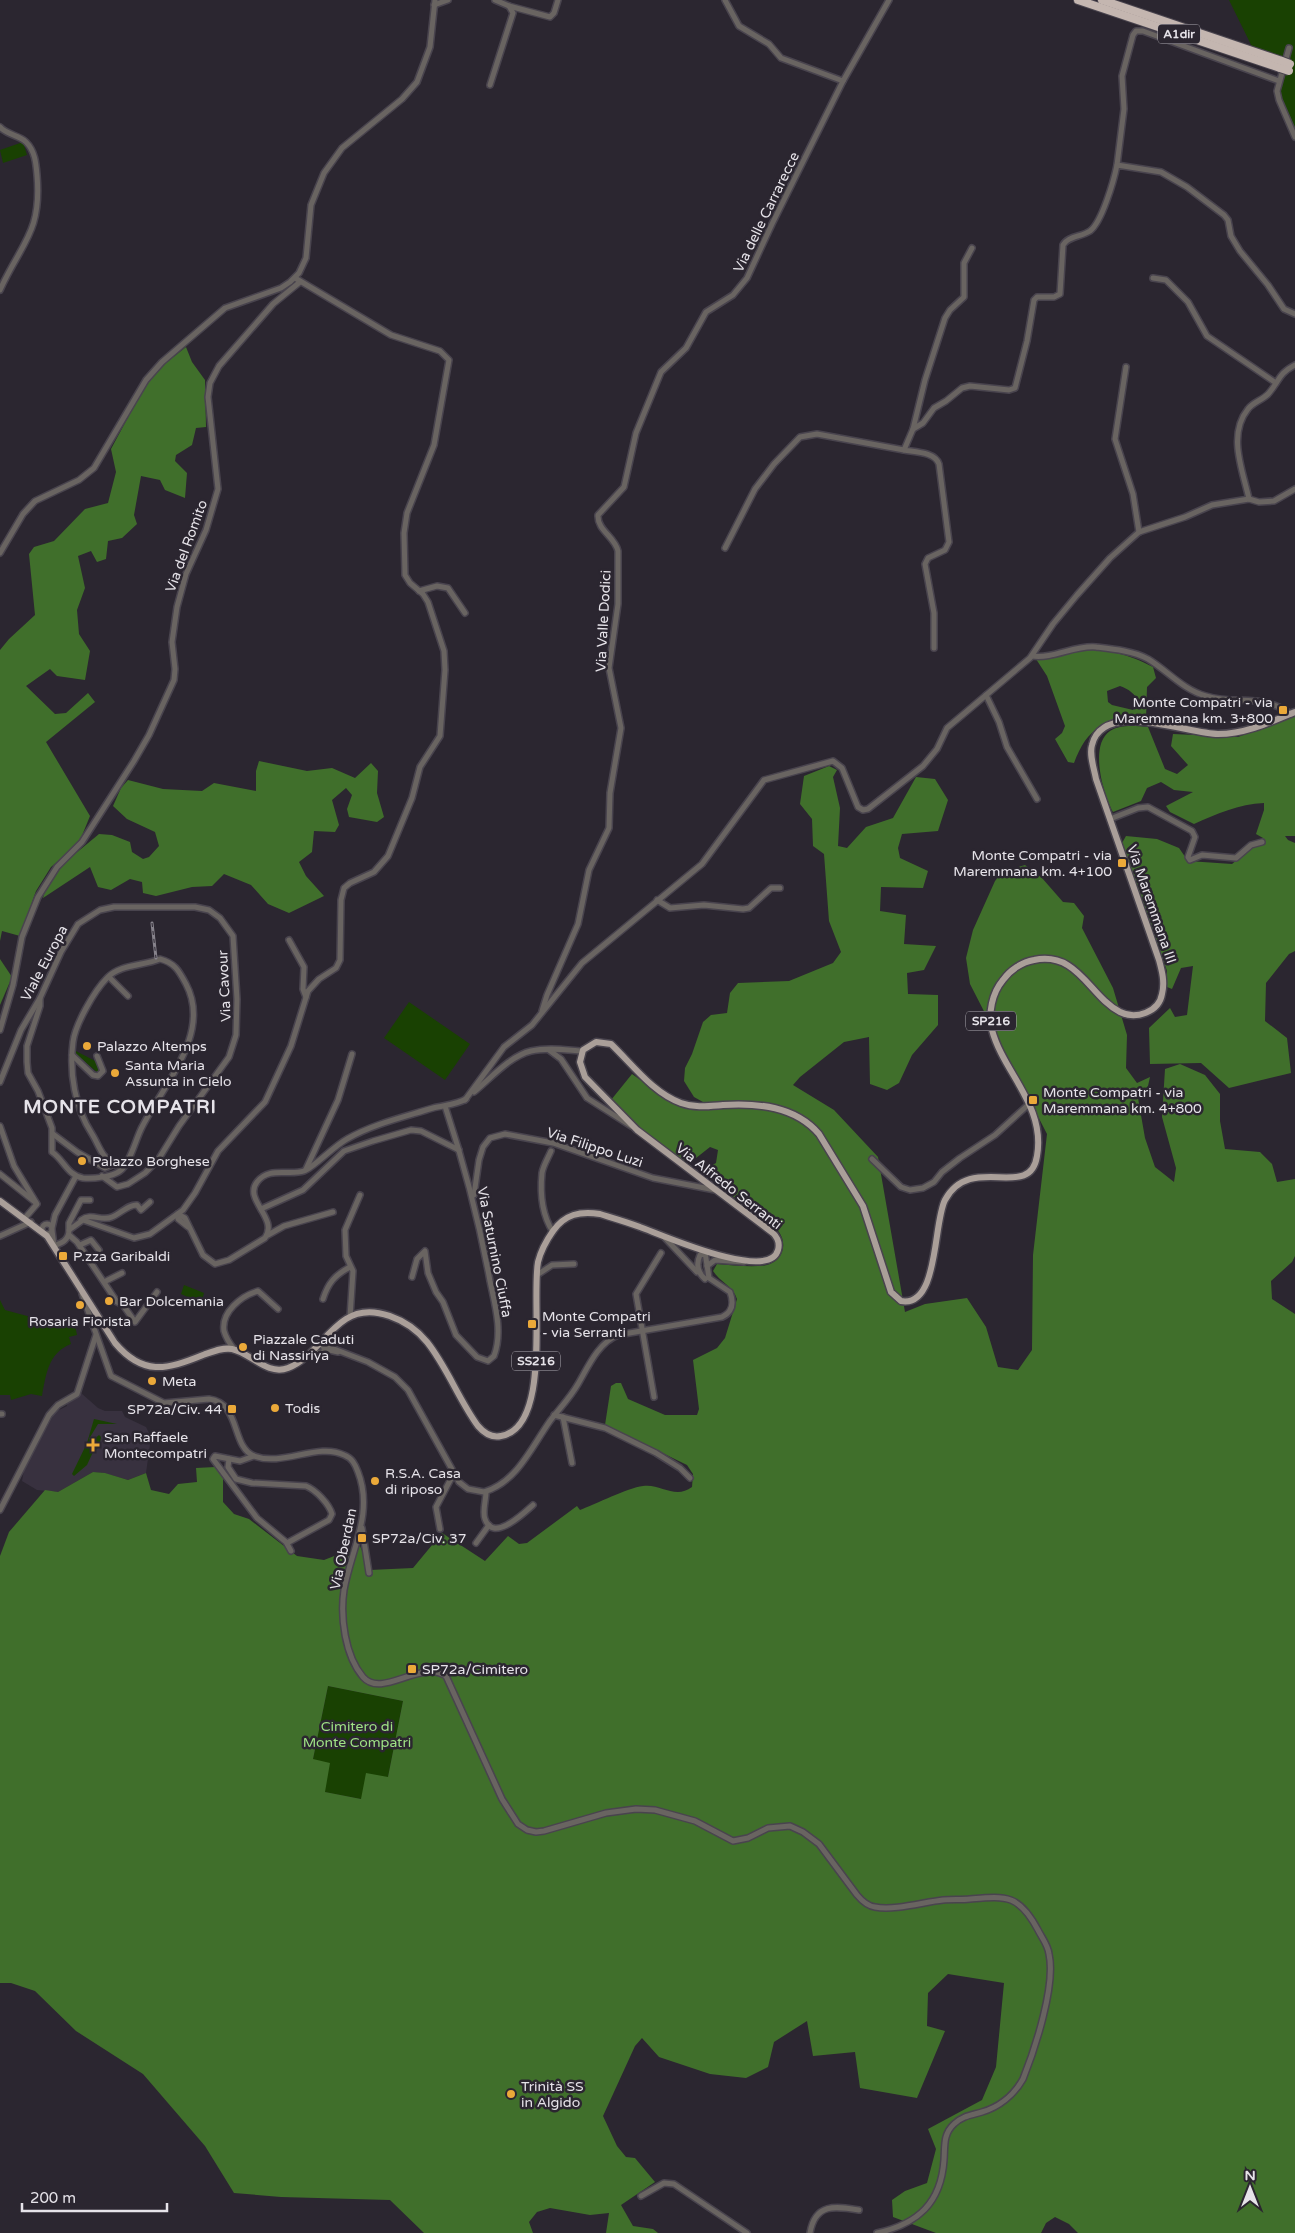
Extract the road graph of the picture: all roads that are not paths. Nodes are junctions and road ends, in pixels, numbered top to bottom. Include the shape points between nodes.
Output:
1 (448, 0) edge
2 (495, 0) edge
3 (558, 0) edge
4 (726, 0) edge
5 (889, 0) edge
6 (1078, 0) edge
7 (1102, 0) edge
8 (435, 3) edge
9 (509, 6) junction
10 (1289, 48) dead end
11 (1281, 65) junction
12 (1292, 68) edge
13 (1279, 81) junction
14 (843, 82) junction
15 (490, 85) dead end
16 (0, 127) edge
17 (1295, 137) edge
18 (1117, 166) junction
19 (972, 248) dead end
20 (295, 278) junction
21 (1154, 278) dead end
22 (300, 282) junction
23 (0, 290) edge
24 (1295, 314) edge
25 (1295, 366) edge
26 (1126, 367) dead end
27 (1276, 383) junction
28 (913, 429) junction
29 (904, 450) junction
30 (1295, 489) edge
31 (1249, 499) junction
32 (598, 522) joint
33 (1139, 532) junction
34 (724, 548) dead end
35 (0, 554) edge
36 (419, 591) junction
37 (465, 613) dead end
38 (934, 648) dead end
39 (1032, 656) junction
40 (986, 695) junction
41 (1293, 713) edge
42 (1036, 799) dead end
43 (1110, 819) junction
44 (1262, 842) dead end
45 (780, 888) dead end
46 (657, 900) junction
47 (209, 910) joint
48 (289, 940) dead end
49 (109, 976) junction
50 (128, 996) dead end
51 (306, 997) junction
52 (40, 998) junction
53 (542, 1012) junction
54 (0, 1030) edge
55 (546, 1050) junction
56 (582, 1051) junction
57 (352, 1054) dead end
58 (72, 1055) junction
59 (97, 1056) dead end
60 (0, 1082) edge
61 (465, 1100) junction
62 (1029, 1104) junction
63 (445, 1106) junction
64 (0, 1126) edge
65 (637, 1130) junction
66 (52, 1131) junction
67 (459, 1150) junction
68 (551, 1151) dead end
69 (872, 1159) dead end
70 (114, 1164) junction
71 (478, 1166) junction
72 (465, 1168) junction
73 (122, 1169) junction
74 (305, 1171) junction
75 (0, 1174) edge
76 (76, 1176) junction
77 (102, 1176) junction
78 (721, 1194) junction
79 (360, 1195) dead end
80 (473, 1197) junction
81 (0, 1200) edge
82 (90, 1200) dead end
83 (150, 1202) dead end
84 (37, 1204) junction
85 (187, 1206) junction
86 (261, 1209) junction
87 (333, 1212) dead end
88 (178, 1214) junction
89 (55, 1215) junction
90 (30, 1222) junction
91 (79, 1222) junction
92 (166, 1224) junction
93 (187, 1225) junction
94 (44, 1229) junction
95 (52, 1229) junction
96 (69, 1232) junction
97 (552, 1232) junction
98 (660, 1235) junction
99 (0, 1236) edge
100 (265, 1238) junction
101 (80, 1245) junction
102 (54, 1246) junction
103 (99, 1250) dead end
104 (705, 1252) junction
105 (661, 1253) dead end
106 (754, 1261) junction
107 (574, 1264) dead end
108 (350, 1267) junction
109 (707, 1269) junction
110 (122, 1273) dead end
111 (537, 1275) junction
112 (412, 1277) dead end
113 (704, 1279) junction
114 (104, 1282) junction
115 (82, 1292) junction
116 (157, 1292) dead end
117 (323, 1299) dead end
118 (732, 1305) junction
119 (278, 1309) dead end
120 (350, 1317) junction
121 (642, 1330) junction
122 (96, 1334) junction
123 (331, 1334) junction
124 (321, 1344) junction
125 (234, 1349) junction
126 (334, 1350) junction
127 (308, 1355) junction
128 (654, 1397) dead end
129 (554, 1415) junction
130 (563, 1417) junction
131 (254, 1456) junction
132 (229, 1459) junction
133 (572, 1463) dead end
134 (454, 1473) junction
135 (690, 1478) dead end
136 (486, 1492) junction
137 (533, 1506) dead end
138 (0, 1510) edge
139 (362, 1525) junction
140 (489, 1525) junction
141 (440, 1529) dead end
142 (287, 1544) junction
143 (476, 1544) dead end
144 (291, 1551) dead end
145 (369, 1573) dead end
146 (641, 2196) dead end
147 (859, 2210) dead end
148 (747, 2233) edge
149 (810, 2233) edge
150 (877, 2233) edge

1 - 8 street
2 - 9 street
3 - 9 street via 550,17
4 - 14 street via 739,26 769,44 780,58
5 - 14 street, Via delle Carrarecce
6 - 11 highway, A1dir
7 - 11 highway, A1dir
8 - 20 street via 430,47 418,82 342,148 324,173 310,208 305,263
9 - 15 street via 513,13 511,23
10 - 13 street
11 - 12 highway, A1dir, bridge
13 - 17 street via 1279,100
13 - 18 street via 1136,31 1122,73 1124,109
14 - 32 street, Via delle Carrarecce via 747,278 733,295 706,312 686,348 661,372 637,430 625,485 600,510
16 - 23 street via 31,148 38,190 32,233
18 - 24 street via 1161,172 1224,214 1240,252 1284,309
18 - 28 street via 1110,192 1093,228 1064,243 1060,294 1034,300 1015,388 962,388 934,408 923,423
19 - 28 street via 964,263 964,297 950,310 945,320
20 - 22 street
20 - 35 street via 278,289 225,308 162,362 146,380 94,468 82,478 35,501 23,514
21 - 27 street via 1166,280 1186,301 1208,338
22 - 36 street via 391,335 440,351 449,360 434,445 404,528 405,575
22 - 54 street, Via del Romito via 264,313 214,375 209,392 209,412 218,489 207,527 187,570 177,607 172,642 174,680 134,761 82,842 59,864 42,889 16,960 14,982
25 - 27 street via 1282,372
26 - 33 street via 1115,439 1133,494
27 - 31 street via 1268,394 1247,410 1237,435
28 - 29 street
29 - 34 street via 817,434 802,436 780,457 755,489
29 - 38 street via 932,456 939,464 949,542 945,550 924,564 934,613
30 - 31 street via 1276,500 1261,502
31 - 33 street via 1209,506
32 - 53 street, Via Valle Dodici via 618,551 618,604 609,668 621,731 611,788 608,833 590,870 578,924
33 - 39 street via 1077,595
36 - 37 street via 437,586 448,588
36 - 51 street via 429,604 444,651 440,737 420,767 412,798 388,856 374,872 344,887 340,960 336,968 316,982
39 - 40 street
39 - 41 street via 1084,647 1126,652 1148,660 1201,695 1268,702
40 - 42 street via 1006,745
40 - 46 street via 947,728 936,752 919,770 866,810 858,806 842,768 833,761 764,780 705,860
41 - 43 main road, Via Maremmana III / SP216 via 1228,734 1137,721 1118,722 1105,727 1094,738 1091,752 1096,779
43 - 44 street via 1148,807 1192,831 1195,836 1188,857 1190,860 1202,855 1236,858 1251,845
43 - 62 main road, Via Maremmana III / SP216 via 1159,960 1163,977 1162,996 1148,1012 1128,1015 1111,1006 1082,976 1058,960 1034,960 1011,971 995,993 991,1025
45 - 46 street via 771,888 745,909 704,905 670,908
46 - 53 street via 592,953
47 - 52 street, Viale Europa via 146,906 114,907 94,913 78,924 70,935
47 - 77 street, Via Cavour via 223,921 232,936 238,1014 229,1057 145,1174 117,1187
48 - 51 street via 303,965
49 - 50 street
49 - 58 street via 81,1020 73,1041
49 - 73 street via 122,969 166,960 178,968 189,989 195,1014 190,1041
51 - 85 street via 290,1046 265,1102 218,1151
52 - 60 street, Viale Europa via 16,1040
52 - 66 street via 26,1062
53 - 61 street via 527,1030 504,1047
55 - 56 street
55 - 61 street via 517,1057
55 - 65 street via 561,1059 587,1098
56 - 62 main road, Via Maremmana III / SP216 via 592,1043 608,1043 676,1101 692,1106 779,1108 813,1128 860,1200 891,1292 905,1302 915,1300 925,1288 940,1213 952,1190 975,1177 1019,1178 1034,1164 1038,1142
56 - 65 main road, Via Alfredo Serranti / SS216 via 583,1073
57 - 74 street via 338,1100
58 - 59 street via 98,1076 103,1071
58 - 70 street via 75,1092 82,1120 98,1148
61 - 63 street
62 - 69 street via 992,1138 960,1158 923,1188 909,1190 901,1187
63 - 67 street, Via Saturnino Ciuffa
63 - 74 street via 357,1134 330,1149
64 - 84 street via 14,1166
65 - 78 main road, Via Alfredo Serranti / SS216
66 - 70 street via 77,1152 105,1168
66 - 76 street via 52,1152
67 - 72 street, Via Saturnino Ciuffa
67 - 86 street via 421,1130 373,1141 344,1151 303,1190
68 - 97 street via 542,1173 542,1202
70 - 73 street
71 - 72 street via 471,1172
71 - 78 street, Via Filippo Luzi via 487,1141 509,1134 553,1143 653,1178 710,1188
71 - 80 street, Via Filippo Luzi
72 - 80 street, Via Saturnino Ciuffa
73 - 77 street
74 - 86 street via 277,1172 259,1179 254,1192
75 - 84 street
76 - 77 street
76 - 89 street
78 - 106 main road, Via Alfredo Serranti / SS216 via 776,1237 778,1249 774,1257 768,1261
79 - 108 street via 345,1230
80 - 112 street, Via Saturnino Ciuffa via 498,1318 494,1356 488,1361 477,1357 456,1335 428,1273 425,1252 417,1259
81 - 90 main road
82 - 96 street via 81,1200
83 - 91 street via 141,1210 133,1205 113,1217 93,1215
84 - 90 street
85 - 88 street
85 - 93 street
86 - 100 street via 269,1228
87 - 100 street via 284,1226
88 - 92 street
88 - 93 street via 178,1219
89 - 94 street
89 - 95 street
90 - 94 main road
90 - 99 street
91 - 92 street via 83,1220 134,1238 150,1234
91 - 96 street
92 - 93 street via 177,1222
93 - 100 street via 203,1255 215,1264 229,1260
94 - 95 street via 49,1234
94 - 95 street via 49,1224
94 - 102 main road
95 - 102 street
96 - 101 street
96 - 102 street via 64,1242
97 - 98 main road, Via Alfredo Serranti / SS216 via 570,1216 587,1212
97 - 111 main road, Via Alfredo Serranti / SS216 via 541,1252
98 - 104 main road, Via Alfredo Serranti / SS216
98 - 113 street
101 - 103 street via 91,1240
101 - 114 street
102 - 115 main road
104 - 106 main road, Via Alfredo Serranti / SS216
104 - 109 street
104 - 113 street via 699,1256 697,1264
105 - 121 street via 636,1292
106 - 109 street via 715,1260
107 - 111 street via 552,1265
108 - 117 street via 331,1281
108 - 120 street via 353,1271
109 - 118 street via 710,1279 730,1292
110 - 114 street
111 - 120 main road, Via Alfredo Serranti / SS216 via 533,1394 520,1424 503,1436 486,1433 478,1426 430,1346 411,1329 381,1314 365,1313
113 - 118 street via 726,1292
114 - 116 street via 135,1322
115 - 122 street
115 - 125 main road via 127,1357 147,1367 168,1367 216,1350
118 - 121 street via 729,1313 722,1317
119 - 125 street via 258,1291 231,1307 224,1328
120 - 123 main road
121 - 128 street
121 - 129 street via 618,1335 604,1344
122 - 131 street via 111,1376 164,1403 216,1401 230,1412 244,1446
122 - 138 street via 77,1394 49,1415
123 - 124 main road
123 - 126 street via 329,1341
124 - 126 street via 325,1349
124 - 127 main road
125 - 127 main road via 275,1369 287,1368
126 - 127 street
126 - 134 street via 381,1369 405,1386
129 - 130 street
129 - 136 street via 521,1466
130 - 133 street
130 - 135 street via 605,1428 656,1453
131 - 132 street, Via Oberdan via 240,1461
131 - 139 street, Via Oberdan via 281,1458 333,1451 348,1456 363,1490
132 - 142 street, Via Oberdan via 215,1456 213,1459 257,1518
132 - 142 street via 228,1467 237,1480 306,1486 330,1508 329,1520
134 - 136 street via 468,1489
134 - 141 street via 436,1507
136 - 140 street via 484,1517
137 - 140 street via 505,1527
139 - 145 street
139 - 150 street, Via Oberdan via 346,1583 344,1603 348,1643 359,1671 368,1682 380,1684 429,1670 446,1676 502,1799 521,1827 541,1832 610,1812 636,1809 655,1810 695,1821 733,1841 768,1828 794,1827 819,1844 868,1905 886,1908 989,1896 1015,1902 1030,1916 1049,1954 1049,1992 1020,2084 1000,2103 953,2124 945,2139 940,2180 928,2206 903,2226
140 - 143 street
142 - 144 street
146 - 148 street via 664,2182 674,2184
147 - 149 street via 835,2207 819,2213 813,2218

